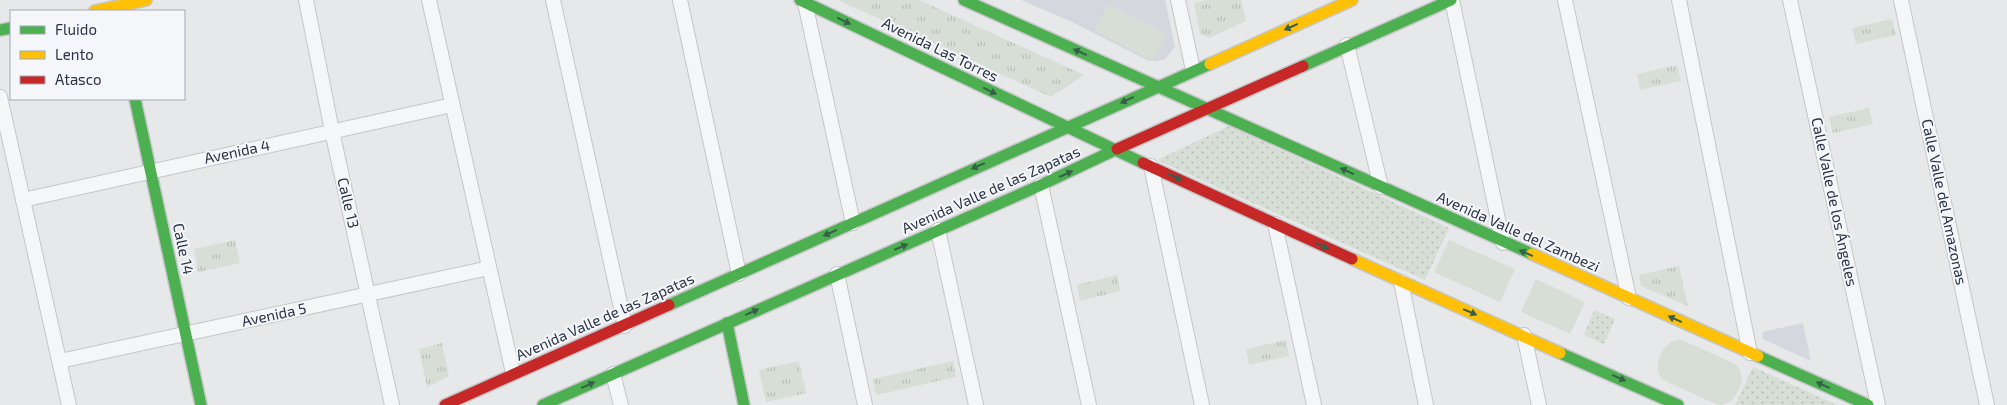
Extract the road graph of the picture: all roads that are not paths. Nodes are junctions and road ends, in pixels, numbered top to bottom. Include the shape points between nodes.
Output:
1 (146, 0) edge
2 (306, 0) edge
3 (429, 0) edge
4 (552, 0) edge
5 (680, 0) edge
6 (964, 0) edge
7 (1178, 0) edge
8 (1352, 0) edge
9 (1452, 0) edge
10 (1565, 0) edge
11 (1679, 0) edge
12 (1790, 0) edge
13 (1902, 0) edge
14 (803, 1) edge
15 (115, 6) edge
16 (99, 10) edge
17 (1347, 46) junction
18 (1193, 70) junction
19 (1156, 87) junction
20 (0, 97) edge
21 (135, 100) edge
22 (452, 105) junction
23 (1208, 108) junction
24 (1067, 128) junction
25 (332, 131) junction
26 (1114, 150) junction
27 (1151, 166) junction
28 (150, 171) junction
29 (1041, 185) junction
30 (1381, 186) junction
31 (23, 200) junction
32 (853, 223) junction
33 (1274, 224) junction
34 (938, 230) junction
35 (1503, 243) junction
36 (489, 268) junction
37 (739, 274) junction
38 (837, 274) junction
39 (1401, 282) junction
40 (369, 294) junction
41 (1628, 298) junction
42 (727, 323) junction
43 (625, 326) junction
44 (186, 334) junction
45 (1524, 335) junction
46 (1750, 353) junction
47 (60, 362) junction
48 (513, 373) junction
49 (613, 374) junction
50 (1652, 399) edge
51 (69, 405) edge
52 (201, 405) edge
53 (392, 405) edge
54 (445, 405) edge
55 (543, 405) edge
56 (621, 405) edge
57 (744, 405) edge
58 (864, 405) edge
59 (976, 405) edge
60 (1089, 405) edge
61 (1202, 405) edge
62 (1314, 405) edge
63 (1426, 405) edge
64 (1538, 405) edge
65 (1678, 405) edge
66 (1868, 405) edge
67 (1878, 405) edge
68 (1987, 405) edge

1 - 15 street
2 - 25 street, Calle 13
3 - 22 street
4 - 43 street
5 - 37 street
19 -> 6 street
7 - 18 street
8 -> 18 street, Avenida Valle de las Zapatas via 1315,12
9 - 17 street, Avenida Valle de las Zapatas
9 - 35 street
10 - 41 street
11 - 46 street
12 - 67 street, Calle Valle de los Ángeles
13 - 68 street, Calle Valle del Amazonas
14 -> 24 street, Avenida Las Torres
14 - 32 street
15 - 16 street
17 - 23 street, Avenida Valle de las Zapatas
17 - 30 street
18 - 19 street, Avenida Valle de las Zapatas
19 - 23 street, Avenida Valle del Zambezi
19 -> 24 street, Avenida Valle de las Zapatas
20 - 31 street
21 - 28 street, Calle 14
22 - 25 street, Avenida 4
22 - 36 street
23 - 26 street, Avenida Valle de las Zapatas
30 -> 23 street, Avenida Valle del Zambezi
24 - 26 street
24 -> 32 street, Avenida Valle de las Zapatas
25 - 28 street, Avenida 4
25 - 40 street, Calle 13
26 - 27 street
29 -> 26 street, Avenida Valle de las Zapatas
27 -> 33 street
27 - 61 street
28 - 31 street, Avenida 4
28 - 44 street, Calle 14
29 - 34 street, Avenida Valle de las Zapatas
29 - 60 street
30 - 35 street, Avenida Valle del Zambezi
31 - 47 street
32 -> 37 street, Avenida Valle de las Zapatas
33 -> 39 street
33 - 62 street
38 -> 34 street, Avenida Valle de las Zapatas
34 - 59 street
41 -> 35 street, Avenida Valle del Zambezi
36 - 40 street, Avenida 5
36 - 48 street
37 - 43 street, Avenida Valle de las Zapatas
42 -> 38 street, Avenida Valle de las Zapatas
38 - 58 street
39 -> 45 street
39 - 63 street
40 - 44 street, Avenida 5
40 - 53 street, Calle 13
46 -> 41 street, Avenida Valle del Zambezi
42 - 49 street, Avenida Valle de las Zapatas
42 - 57 street
43 - 48 street, Avenida Valle de las Zapatas
44 - 47 street, Avenida 5
44 - 52 street, Calle 14
45 -> 50 street
45 - 64 street
66 -> 46 street, Avenida Valle del Zambezi
47 - 51 street
48 - 54 street, Avenida Valle de las Zapatas
55 -> 49 street, Avenida Valle de las Zapatas
49 - 56 street
50 - 65 street

